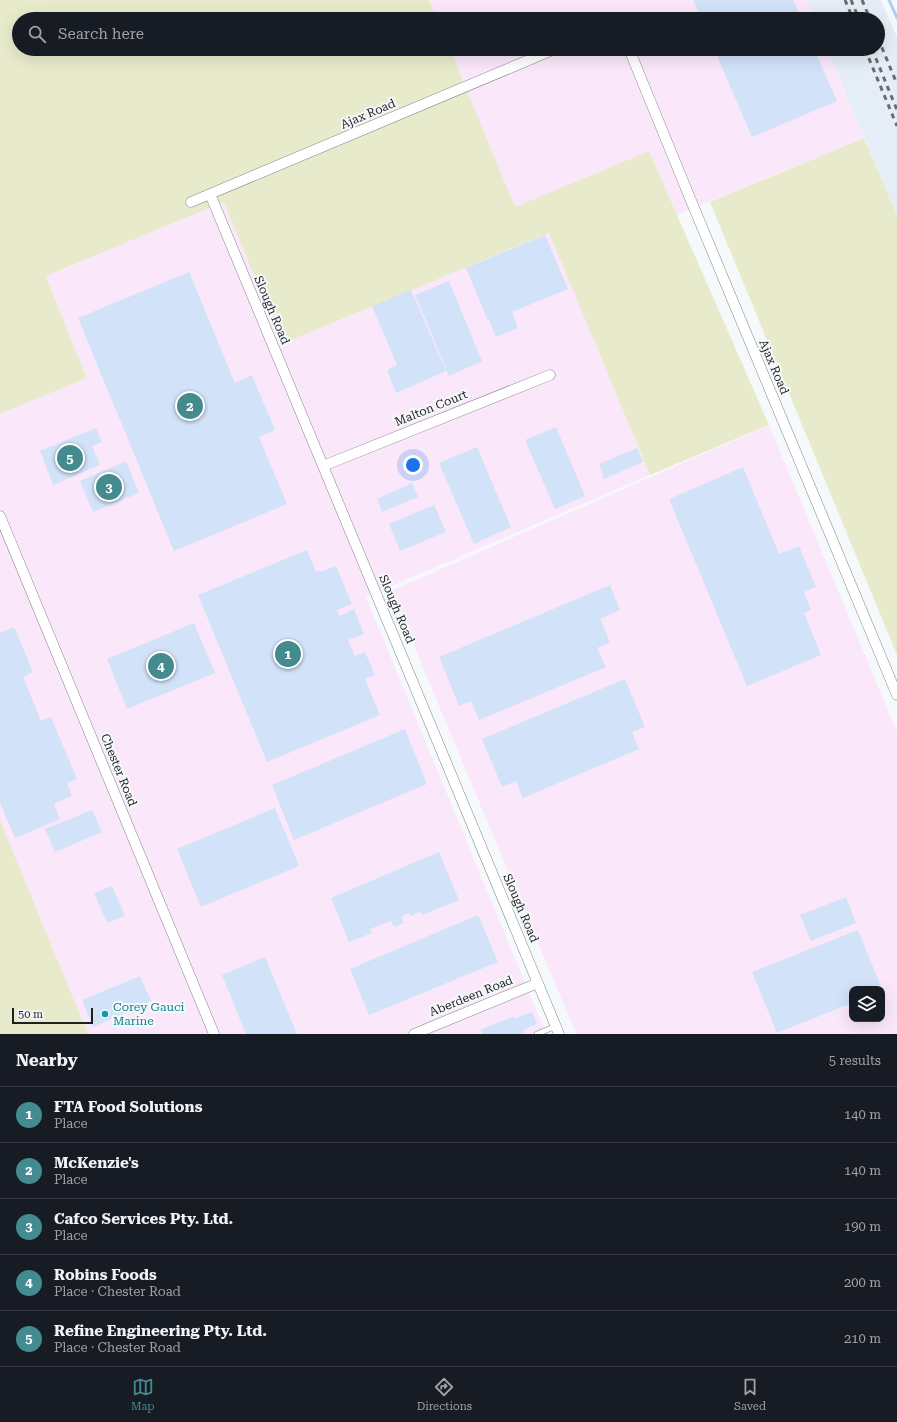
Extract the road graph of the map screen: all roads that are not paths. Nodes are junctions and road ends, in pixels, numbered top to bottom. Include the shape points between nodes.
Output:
1 (538, 56) edge
2 (632, 56) edge
3 (210, 194) junction
4 (191, 202) dead end
5 (550, 375) dead end
6 (323, 466) junction
7 (0, 516) edge
8 (897, 695) edge
9 (538, 983) junction
10 (558, 1030) edge
11 (214, 1034) edge
12 (414, 1034) edge
13 (537, 1034) edge

1 - 3 street, Ajax Road
2 - 8 street, Ajax Road
3 - 4 street, Ajax Road
3 - 6 street, Slough Road
5 - 6 street, Malton Court
6 - 9 street, Slough Road
7 - 11 street, Chester Road
9 - 10 street, Slough Road
9 - 12 street, Aberdeen Road
10 - 13 lane

